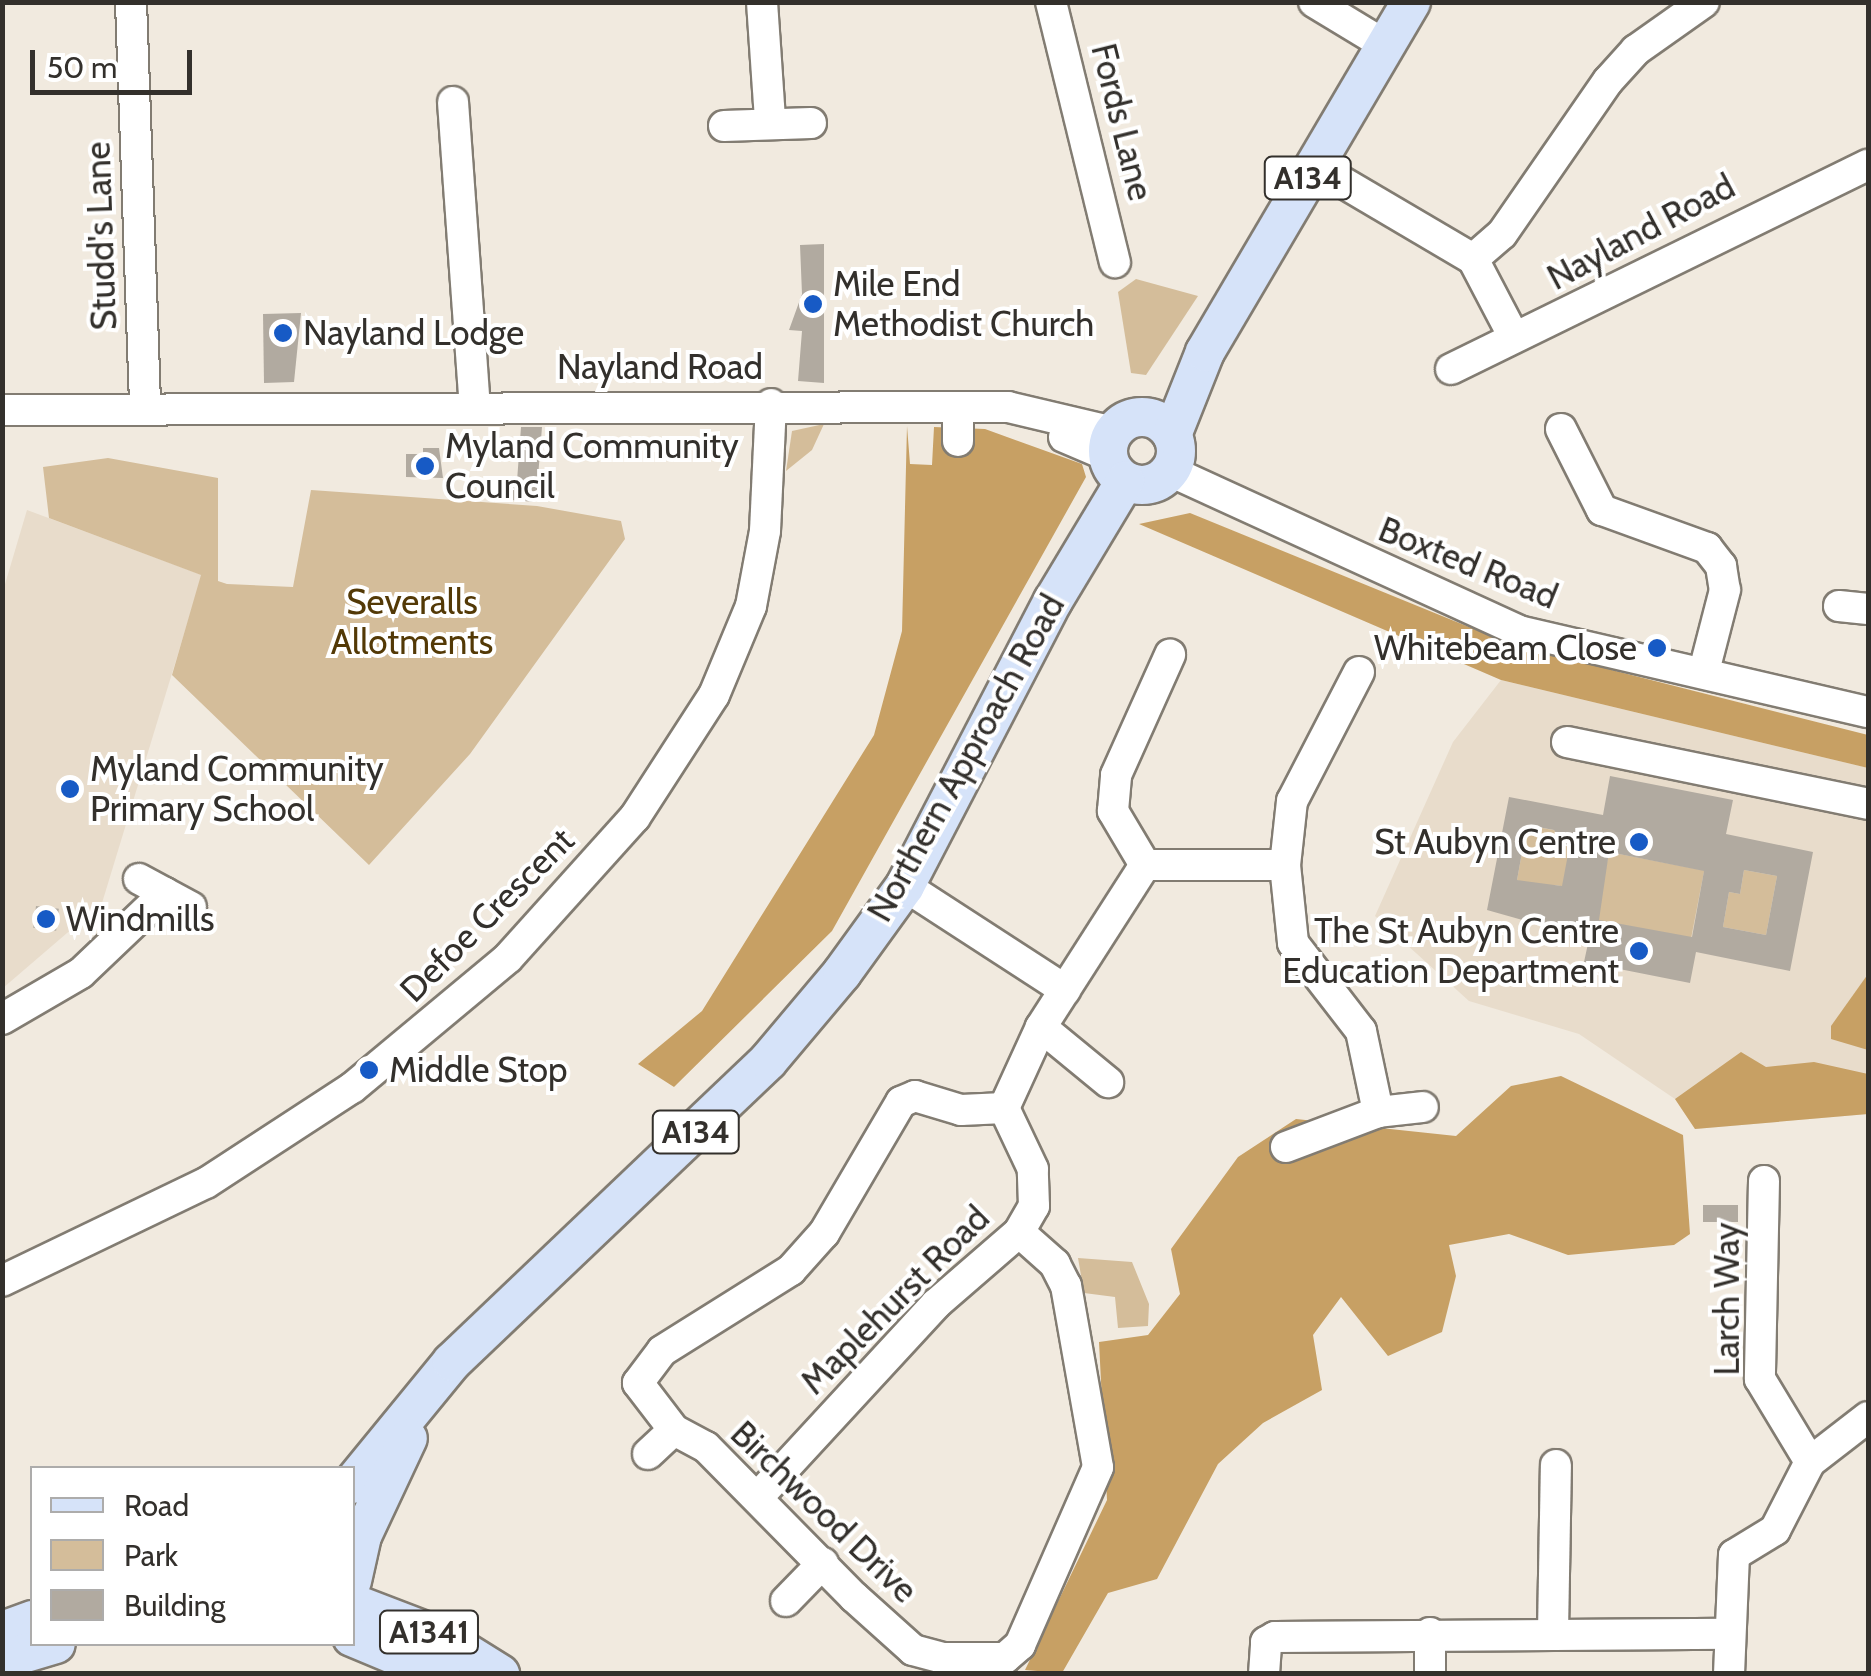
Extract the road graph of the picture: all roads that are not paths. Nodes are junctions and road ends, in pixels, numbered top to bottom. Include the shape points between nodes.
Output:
1 (132, 2) edge
2 (762, 2) edge
3 (1051, 2) edge
4 (1314, 2) edge
5 (1411, 2) edge
6 (1704, 2) edge
7 (1385, 45) junction
8 (453, 102) dead end
9 (770, 120) junction
10 (811, 123) dead end
11 (724, 126) dead end
12 (1868, 165) edge
13 (1315, 166) junction
14 (1473, 259) junction
15 (1115, 262) dead end
16 (1514, 337) junction
17 (1450, 369) dead end
18 (771, 404) junction
19 (475, 406) junction
20 (146, 408) junction
21 (2, 410) edge
22 (1562, 428) dead end
23 (1139, 449) junction
24 (1170, 655) dead end
25 (1704, 671) junction
26 (1360, 672) dead end
27 (1868, 712) edge
28 (1567, 742) dead end
29 (1868, 804) edge
30 (1145, 865) junction
31 (1285, 865) junction
32 (905, 886) junction
33 (165, 893) dead end
34 (1065, 990) junction
35 (2, 1019) edge
36 (1041, 1027) junction
37 (1108, 1082) dead end
38 (1004, 1108) junction
39 (1423, 1108) dead end
40 (1378, 1112) junction
41 (1286, 1147) dead end
42 (1764, 1181) dead end
43 (1019, 1232) junction
44 (2, 1281) edge
45 (452, 1362) junction
46 (1868, 1416) edge
47 (674, 1430) junction
48 (648, 1454) dead end
49 (1810, 1462) junction
50 (1556, 1465) dead end
51 (355, 1480) edge
52 (756, 1498) junction
53 (824, 1564) junction
54 (355, 1572) edge
55 (786, 1601) dead end
56 (355, 1604) edge
57 (30, 1621) edge
58 (2, 1631) edge
59 (1553, 1632) junction
60 (1430, 1633) junction
61 (1729, 1634) junction
62 (355, 1637) edge
63 (49, 1646) edge
64 (2, 1660) edge
65 (441, 1674) edge
66 (500, 1674) edge
67 (1264, 1674) edge
68 (1430, 1674) edge
69 (1729, 1674) edge

1 - 20 street, Studd's Lane
2 - 9 street
3 - 15 street, Fords Lane
4 - 7 street
5 - 7 main road, A134
6 - 14 street via 1636,50 1608,81 1502,234
7 - 13 main road, A134
8 - 19 street
9 - 10 street
9 - 11 street
12 - 16 street, Nayland Road
13 - 14 street
13 - 23 main road, A134
14 - 16 street
16 - 17 street, Nayland Road
18 - 19 street, Nayland Road
18 - 23 street, Nayland Road via 962,421 1038,411
18 - 44 street, Defoe Crescent via 765,531 751,606 714,695 635,817 508,958 352,1088 206,1182
19 - 20 street, Nayland Road
20 - 21 street, Nayland Road
22 - 25 street via 1602,510 1706,548 1720,566 1725,590
23 - 25 street, Boxted Road via 1518,631
23 - 32 main road, Northern Approach Road / A134
24 - 30 street via 1116,775 1113,812
25 - 27 street, Boxted Road
26 - 31 street via 1340,728 1292,801
28 - 29 street
30 - 31 street
30 - 34 street
31 - 40 street via 1293,942 1362,1031
32 - 34 street
32 - 45 main road, Northern Approach Road / A134 via 768,1060
33 - 35 street via 81,973
34 - 36 street
36 - 37 street
36 - 38 street
38 - 43 street, Maplehurst Road via 1033,1169 1034,1206
38 - 47 street, Birchwood Drive via 961,1110 915,1096 901,1102 824,1234 791,1270 662,1351 638,1383
39 - 40 street
40 - 41 street
42 - 49 street, Larch Way via 1760,1379
43 - 52 street, Maplehurst Road via 936,1304
43 - 53 street, Birchwood Drive via 1055,1264 1066,1286 1098,1467 1020,1645 1005,1658 914,1650
45 - 51 main road, Northern Approach Road / A134
45 - 54 main road, Northern Approach Road / A134 via 374,1508
46 - 49 street
47 - 48 street
47 - 52 street, Birchwood Drive via 706,1447
49 - 61 street via 1776,1530 1734,1555
50 - 59 street
52 - 53 street, Birchwood Drive
53 - 55 street
56 - 66 main road, A1341 via 442,1637
57 - 58 main road
59 - 60 street
59 - 61 street
60 - 67 street via 1275,1637 1266,1642
60 - 68 street
61 - 69 street
62 - 65 main road, A1341
63 - 64 main road

